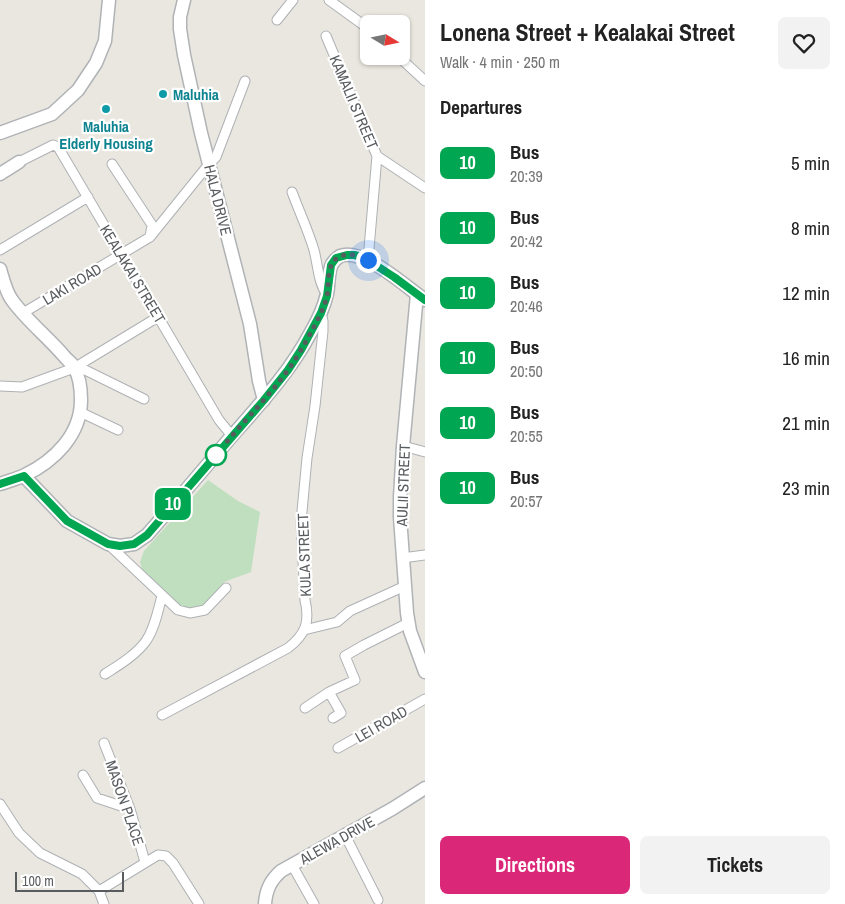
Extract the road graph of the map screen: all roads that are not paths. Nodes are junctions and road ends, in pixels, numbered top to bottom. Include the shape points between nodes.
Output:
1 (109, 0) edge
2 (184, 0) edge
3 (293, 0) edge
4 (329, 0) edge
5 (277, 20) dead end
6 (360, 22) edge
7 (326, 36) dead end
8 (408, 65) edge
9 (245, 81) dead end
10 (425, 81) edge
11 (0, 133) edge
12 (377, 156) junction
13 (20, 162) joint
14 (112, 164) dead end
15 (209, 164) junction
16 (0, 174) edge
17 (425, 188) edge
18 (292, 192) dead end
19 (88, 197) junction
20 (150, 237) junction
21 (0, 250) edge
22 (121, 254) junction
23 (368, 260) junction
24 (1, 273) edge
25 (327, 296) junction
26 (421, 297) edge
27 (23, 313) junction
28 (321, 313) junction
29 (158, 317) junction
30 (76, 367) junction
31 (0, 386) edge
32 (144, 399) dead end
33 (264, 400) junction
34 (80, 412) junction
35 (118, 430) dead end
36 (232, 436) junction
37 (403, 446) junction
38 (425, 452) edge
39 (24, 476) junction
40 (0, 484) edge
41 (108, 544) junction
42 (425, 555) edge
43 (402, 558) junction
44 (405, 586) junction
45 (226, 588) dead end
46 (162, 596) junction
47 (408, 622) junction
48 (304, 630) junction
49 (425, 672) edge
50 (105, 674) dead end
51 (329, 692) junction
52 (425, 699) edge
53 (305, 708) dead end
54 (162, 715) dead end
55 (333, 718) dead end
56 (104, 744) dead end
57 (338, 748) dead end
58 (83, 775) dead end
59 (425, 788) edge
60 (0, 804) edge
61 (130, 809) junction
62 (345, 835) junction
63 (145, 862) junction
64 (292, 865) junction
65 (98, 891) junction
66 (378, 900) dead end
67 (104, 904) edge
68 (199, 904) edge
69 (265, 904) edge
70 (314, 904) edge

1 - 11 street via 104,41 96,63 78,90 52,114
2 - 15 street, HALA DRIVE via 180,29
3 - 5 street
4 - 6 street
7 - 12 street, KAMALII STREET
8 - 10 street
9 - 15 street via 216,157
12 - 17 street
12 - 23 street, KAMALII STREET
13 - 16 street
13 - 19 street, KEALAKAI STREET via 53,145 58,146
14 - 20 street via 152,225
15 - 20 street
15 - 33 street, HALA DRIVE via 250,324
18 - 25 street
19 - 21 street
19 - 22 street, KEALAKAI STREET
20 - 22 street, LAKI ROAD
22 - 27 street, LAKI ROAD
22 - 29 street, KEALAKAI STREET
23 - 25 street via 350,255 336,258 330,269
23 - 26 street
24 - 27 street via 11,299
25 - 28 street
26 - 37 street, AULII STREET
27 - 30 street
28 - 33 street via 288,370
28 - 48 street, KULA STREET via 324,330 301,522 308,612
29 - 30 street
29 - 36 street, KEALAKAI STREET via 219,420
30 - 31 street via 22,387
30 - 32 street
30 - 34 street via 81,391
33 - 36 street
34 - 35 street
34 - 39 street via 72,435 59,452
36 - 41 street via 147,535 134,544
37 - 38 street
37 - 43 street, AULII STREET via 400,497
39 - 40 street
39 - 41 street via 67,521
41 - 46 street
42 - 43 street
43 - 44 street, AULII STREET
44 - 47 street, AULII STREET
44 - 48 street via 350,610 337,622
45 - 46 street via 205,610 190,613 178,610
46 - 50 street via 146,641 134,654
47 - 49 street, AULII STREET
47 - 51 street via 345,656 355,680
48 - 54 street via 288,648
51 - 53 street
51 - 55 street via 341,713
52 - 57 street, LEI ROAD
56 - 61 street, MASON PLACE
58 - 61 street via 97,798
59 - 62 street, ALEWA DRIVE
60 - 65 street via 19,833 40,853 82,874
61 - 63 street, MASON PLACE
62 - 64 street, ALEWA DRIVE
62 - 66 street
63 - 65 street
63 - 68 street via 158,855 166,856
64 - 69 street, ALEWA DRIVE via 273,878
64 - 70 street
65 - 67 street

